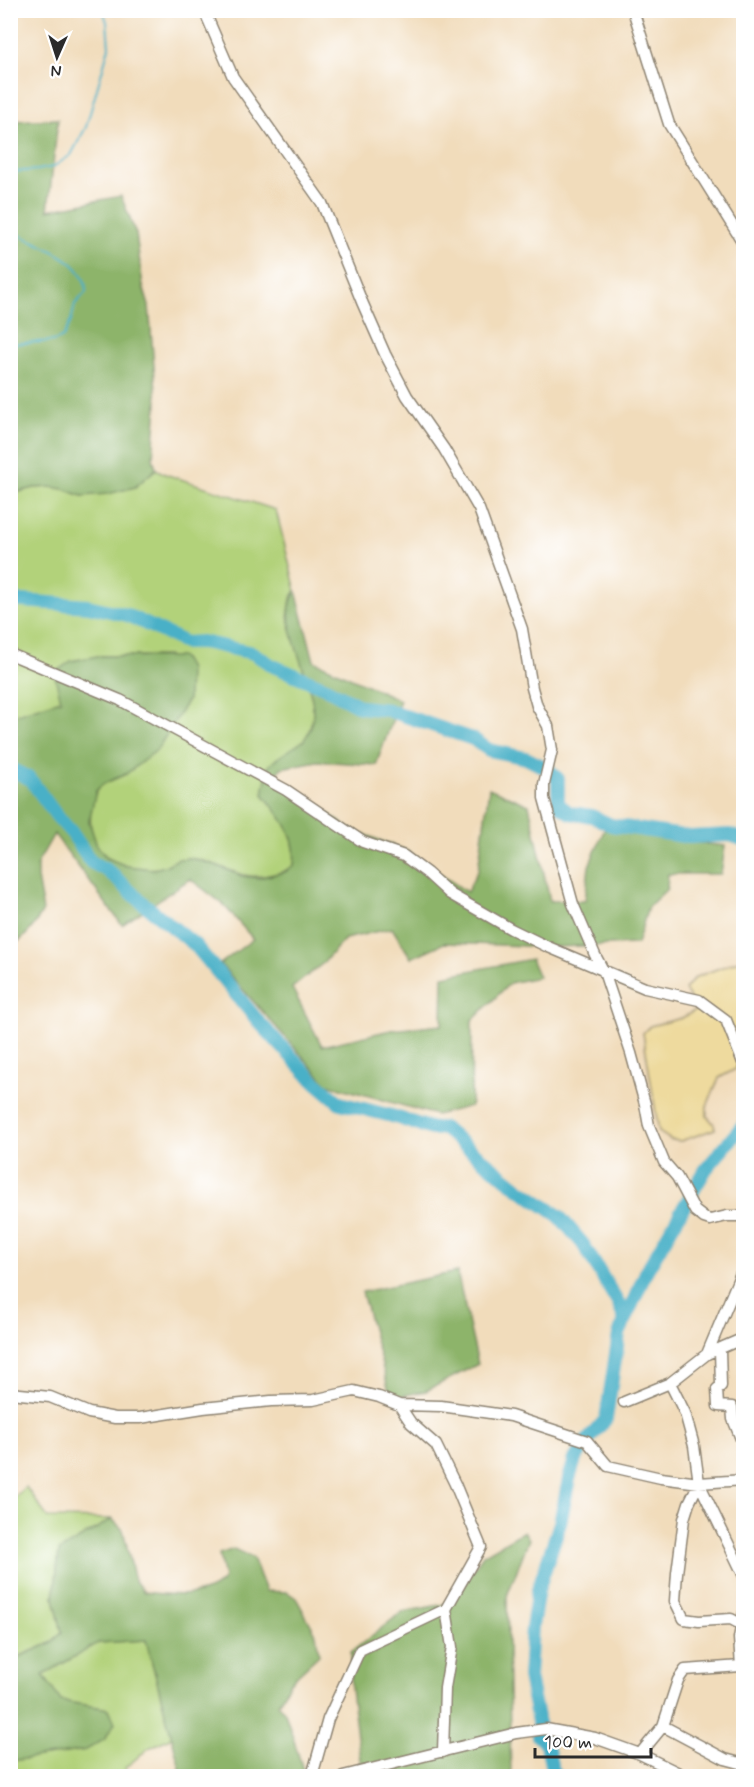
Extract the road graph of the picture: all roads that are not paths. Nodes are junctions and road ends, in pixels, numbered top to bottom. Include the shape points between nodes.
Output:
1 (204, 10) edge
2 (633, 10) edge
3 (744, 244) edge
4 (10, 654) edge
5 (604, 972) junction
6 (744, 1065) edge
7 (744, 1216) edge
8 (744, 1266) edge
9 (744, 1338) edge
10 (720, 1349) junction
11 (707, 1354) junction
12 (670, 1383) junction
13 (10, 1393) edge
14 (624, 1402) dead end
15 (744, 1403) edge
16 (399, 1405) junction
17 (732, 1407) junction
18 (744, 1446) edge
19 (744, 1480) edge
20 (699, 1483) junction
21 (744, 1576) edge
22 (446, 1609) junction
23 (744, 1613) edge
24 (742, 1625) edge
25 (663, 1726) junction
26 (442, 1752) junction
27 (640, 1754) junction
28 (744, 1764) edge
29 (312, 1776) edge
30 (343, 1776) edge
31 (685, 1776) edge

1 - 5 street via 233,77 322,203 385,354 479,509 522,629 532,688 548,726 552,750 544,798 573,904
2 - 3 street via 669,124
4 - 5 street via 120,700 286,790 363,842 404,856 450,894 511,929
5 - 6 street via 645,988 699,1000 726,1020
5 - 7 street via 631,1053 649,1126 664,1162 695,1211 704,1218
8 - 11 street
9 - 10 street
10 - 11 street
10 - 17 street via 718,1406
11 - 12 street
12 - 14 street
12 - 20 street via 685,1413
13 - 16 street via 50,1397 89,1413 115,1418 313,1400 354,1391
15 - 17 street
16 - 20 street via 441,1406 511,1416 587,1441 608,1466
16 - 22 street via 411,1423 436,1445 481,1547
17 - 18 street
19 - 20 street
20 - 21 street
20 - 24 street via 684,1519 675,1601 684,1619 731,1619
22 - 26 street via 452,1647 445,1688
22 - 29 street via 360,1650 328,1719
23 - 24 street
24 - 25 street via 741,1666 685,1670
25 - 27 street
25 - 28 street via 725,1759
26 - 27 street via 546,1729 595,1738
26 - 30 street
27 - 31 street

